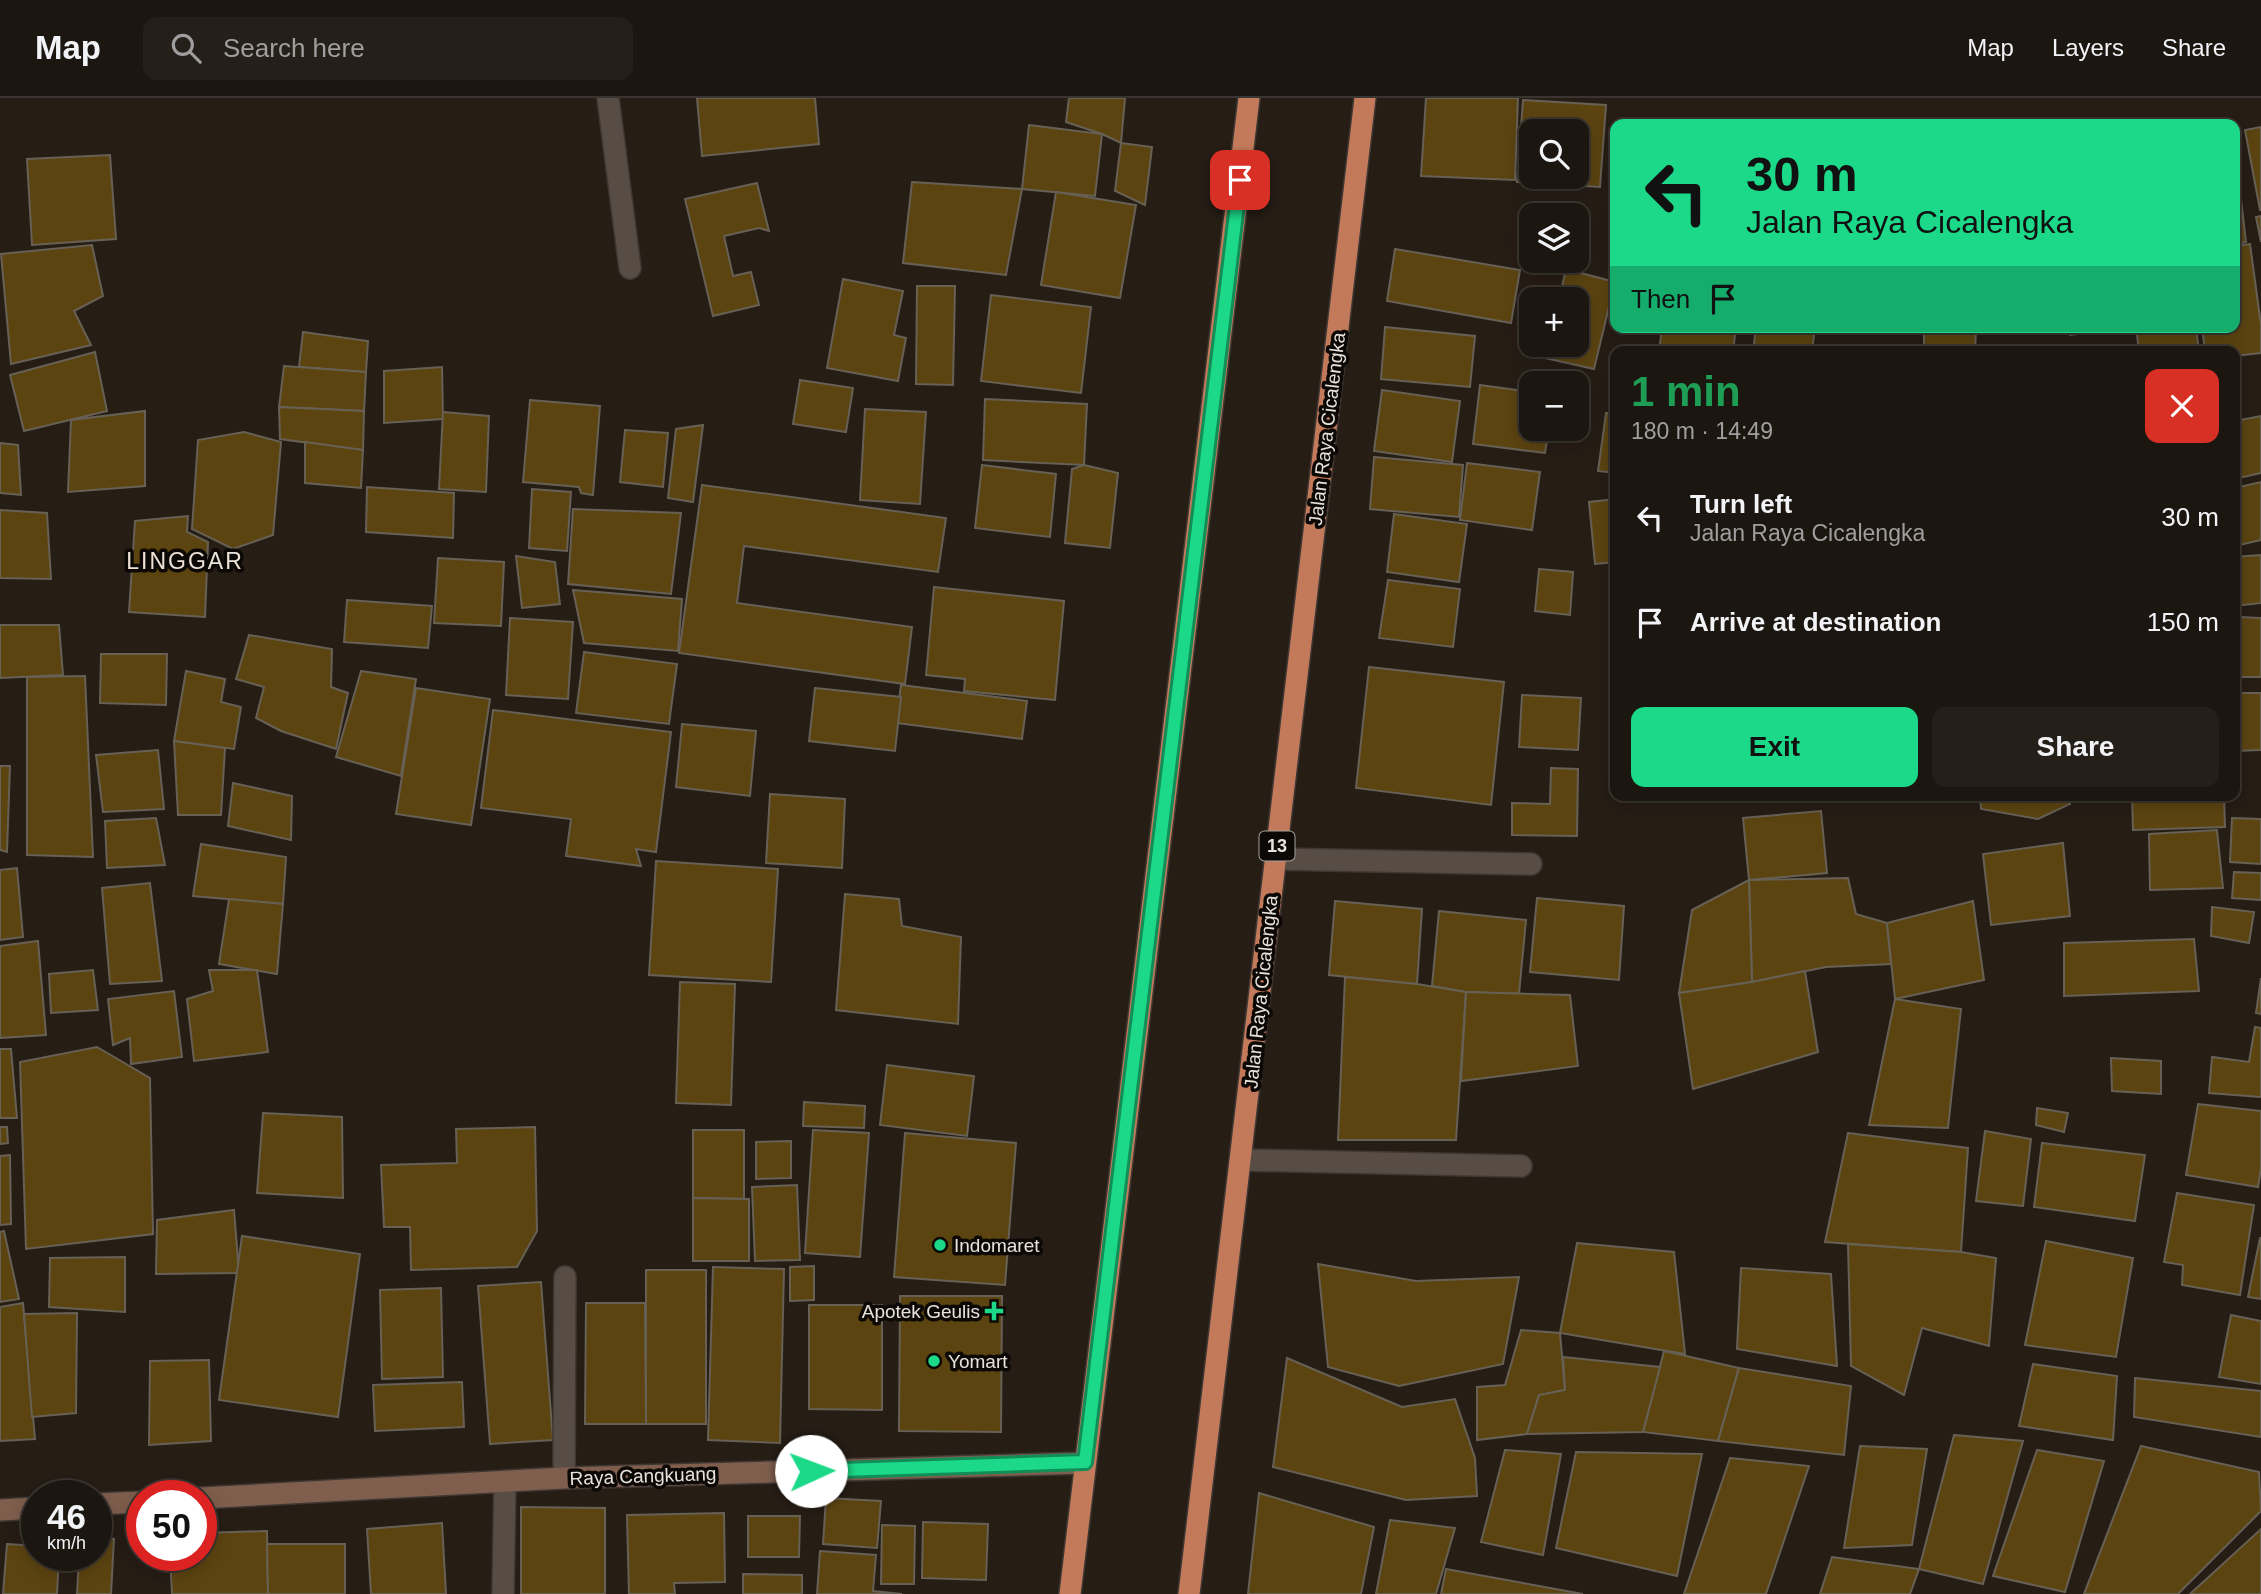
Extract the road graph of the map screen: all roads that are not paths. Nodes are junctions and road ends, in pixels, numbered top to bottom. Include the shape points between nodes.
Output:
1 (608, 98) edge
2 (1249, 98) edge
3 (1365, 98) edge
4 (629, 268) dead end
5 (1276, 859) junction
6 (1531, 864) dead end
7 (1243, 1160) junction
8 (1521, 1166) dead end
9 (565, 1278) dead end
10 (1085, 1462) junction
11 (564, 1478) junction
12 (505, 1481) junction
13 (217, 1497) edge
14 (21, 1509) edge
15 (0, 1510) edge
16 (503, 1594) edge
17 (1070, 1594) edge
18 (1189, 1594) edge

1 - 4 street
2 - 10 highway
3 - 5 highway, Jalan Raya Cicalengka / 13
5 - 6 street
5 - 7 highway, Jalan Raya Cicalengka / 13
7 - 8 street
7 - 18 highway, Jalan Raya Cicalengka / 13
9 - 11 street
10 - 11 main road, Raya Cangkuang
10 - 17 highway
11 - 12 main road, Raya Cangkuang
12 - 13 main road, Raya Cangkuang
12 - 16 street
14 - 15 main road

